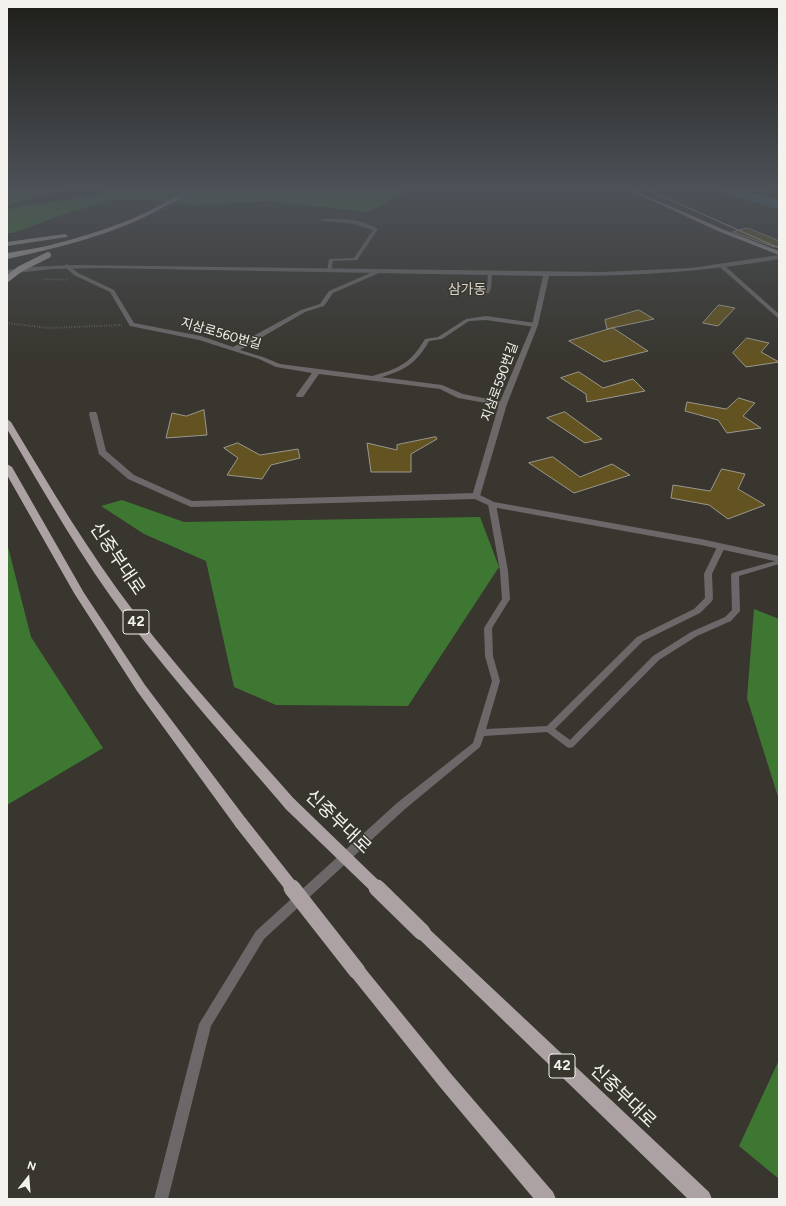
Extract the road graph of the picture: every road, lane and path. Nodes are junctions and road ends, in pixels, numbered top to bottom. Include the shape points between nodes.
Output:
1 (36, 247) edge
2 (49, 247) edge
3 (69, 247) edge
4 (363, 247) edge
5 (764, 247) edge
6 (43, 249) joint
7 (779, 253) edge
8 (7, 255) edge
9 (779, 257) edge
10 (67, 266) junction
11 (723, 267) junction
12 (329, 271) junction
13 (7, 272) edge
14 (377, 272) junction
15 (490, 274) junction
16 (546, 275) junction
17 (7, 279) edge
18 (41, 279) dead end
19 (93, 281) junction
20 (487, 292) dead end
21 (779, 317) edge
22 (7, 323) edge
23 (132, 325) junction
24 (535, 325) junction
25 (234, 350) junction
26 (317, 372) junction
27 (371, 378) junction
28 (300, 395) dead end
29 (503, 404) junction
30 (93, 414) dead end
31 (7, 422) edge
32 (7, 467) edge
33 (476, 496) junction
34 (492, 504) junction
35 (721, 547) junction
36 (779, 561) edge
37 (550, 730) junction
38 (481, 733) junction
39 (161, 1199) edge
40 (546, 1199) edge
41 (702, 1199) edge

1 - 8 highway
2 - 6 highway
3 - 17 highway, bridge via 20,269
4 - 12 lane via 354,259 331,260
5 - 7 main road
6 - 8 highway
9 - 11 street
10 - 12 street
10 - 13 street
10 - 19 street via 76,274
11 - 16 street
11 - 21 street
12 - 14 street
14 - 15 street
14 - 25 street via 331,292 322,305
15 - 16 street
15 - 20 lane
16 - 24 street, 지삼로590번길
18 - 19 path
19 - 23 street via 112,291
22 - 23 path via 49,328
23 - 25 street, 지삼로560번길 via 201,338
24 - 27 lane via 486,318 468,320 440,338 427,340 422,352 409,364
24 - 29 street, 지삼로590번길
25 - 26 street, 지삼로560번길 via 278,366
26 - 27 street, 지삼로560번길
26 - 28 street
27 - 29 street, 지삼로560번길 via 442,387 461,396
29 - 33 street, 지삼로590번길
30 - 33 street via 102,452 131,477 191,504
31 - 41 highway, 신중부대로 / 42, bridge via 60,513 131,616 213,717 290,804
32 - 40 highway, 42, bridge via 79,593 141,688 357,971
33 - 34 street
34 - 35 street
34 - 38 lane via 504,571 506,599 488,628 489,656 496,681
35 - 36 street
35 - 37 lane via 708,574 709,599 697,611 640,639
36 - 37 lane via 735,575 736,611 728,619 694,634 656,658 570,745
37 - 38 lane
38 - 39 lane via 477,745 401,806 260,935 205,1024

